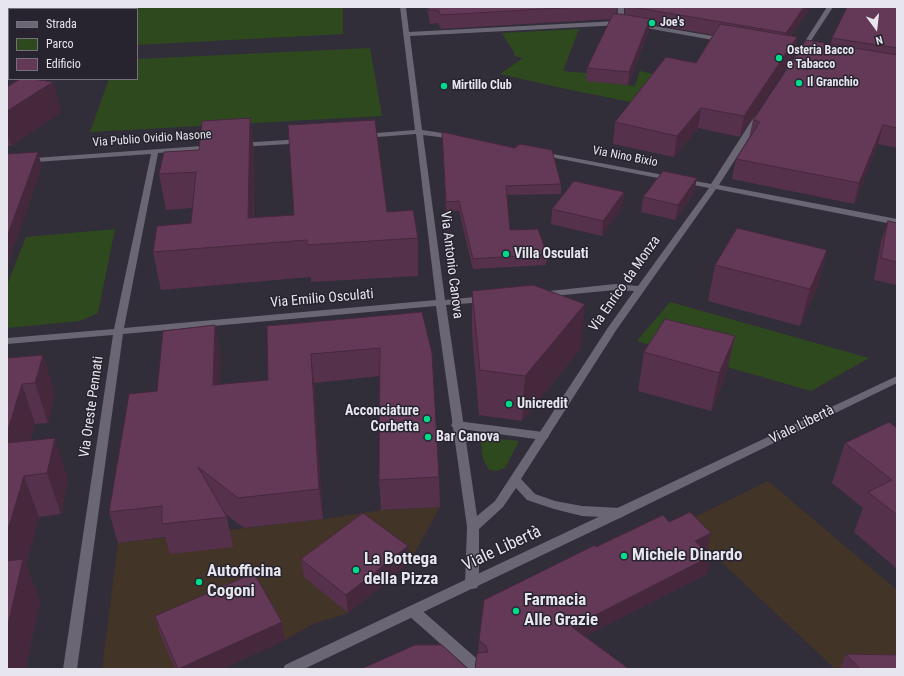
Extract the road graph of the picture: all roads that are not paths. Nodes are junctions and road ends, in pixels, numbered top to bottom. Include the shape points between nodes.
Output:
1 (403, 7) edge
2 (621, 7) edge
3 (830, 7) edge
4 (620, 22) junction
5 (406, 34) junction
6 (728, 41) edge
7 (799, 54) edge
8 (762, 112) edge
9 (418, 132) junction
10 (356, 137) edge
11 (464, 139) edge
12 (310, 140) edge
13 (232, 146) edge
14 (217, 147) edge
15 (155, 151) junction
16 (534, 152) edge
17 (7, 162) edge
18 (714, 186) junction
19 (897, 222) edge
20 (640, 289) junction
21 (529, 296) edge
22 (492, 299) edge
23 (440, 302) junction
24 (119, 331) junction
25 (7, 341) edge
26 (897, 379) edge
27 (457, 425) junction
28 (543, 436) junction
29 (515, 480) junction
30 (620, 513) junction
31 (473, 527) junction
32 (472, 584) junction
33 (413, 611) junction
34 (70, 669) edge
35 (290, 669) edge
36 (479, 669) edge

1 - 5 street, Via Antonio Canova
2 - 4 street
3 - 7 street
4 - 5 street
4 - 6 street
5 - 9 street, Via Antonio Canova
8 - 18 street, Via Enrico da Monza
9 - 10 street
9 - 11 street
9 - 23 street, Via Antonio Canova
12 - 13 street, Via Publio Ovidio Nasone
14 - 15 street, Via Publio Ovidio Nasone
15 - 17 street, Via Publio Ovidio Nasone
15 - 24 street, Via Oreste Pennati
16 - 18 street, Via Nino Bixio
18 - 19 street, Via Nino Bixio
18 - 20 street, Via Enrico da Monza
20 - 21 street via 615,288
20 - 28 street, Via Enrico da Monza
22 - 23 street, Via Emilio Osculati
23 - 24 street, Via Emilio Osculati
23 - 27 street, Via Antonio Canova
24 - 25 street, Via Emilio Osculati
24 - 34 street, Via Oreste Pennati
26 - 30 street, Viale Libertà
27 - 28 street
27 - 31 street, Via Antonio Canova
28 - 29 street, Via Enrico da Monza
29 - 30 street, Viale Libertà via 531,497 554,505 582,511
29 - 31 street, Via Enrico da Monza via 499,504
30 - 32 street, Viale Libertà
31 - 32 street
32 - 33 street, Viale Libertà
33 - 35 street, Viale Libertà
33 - 36 street

